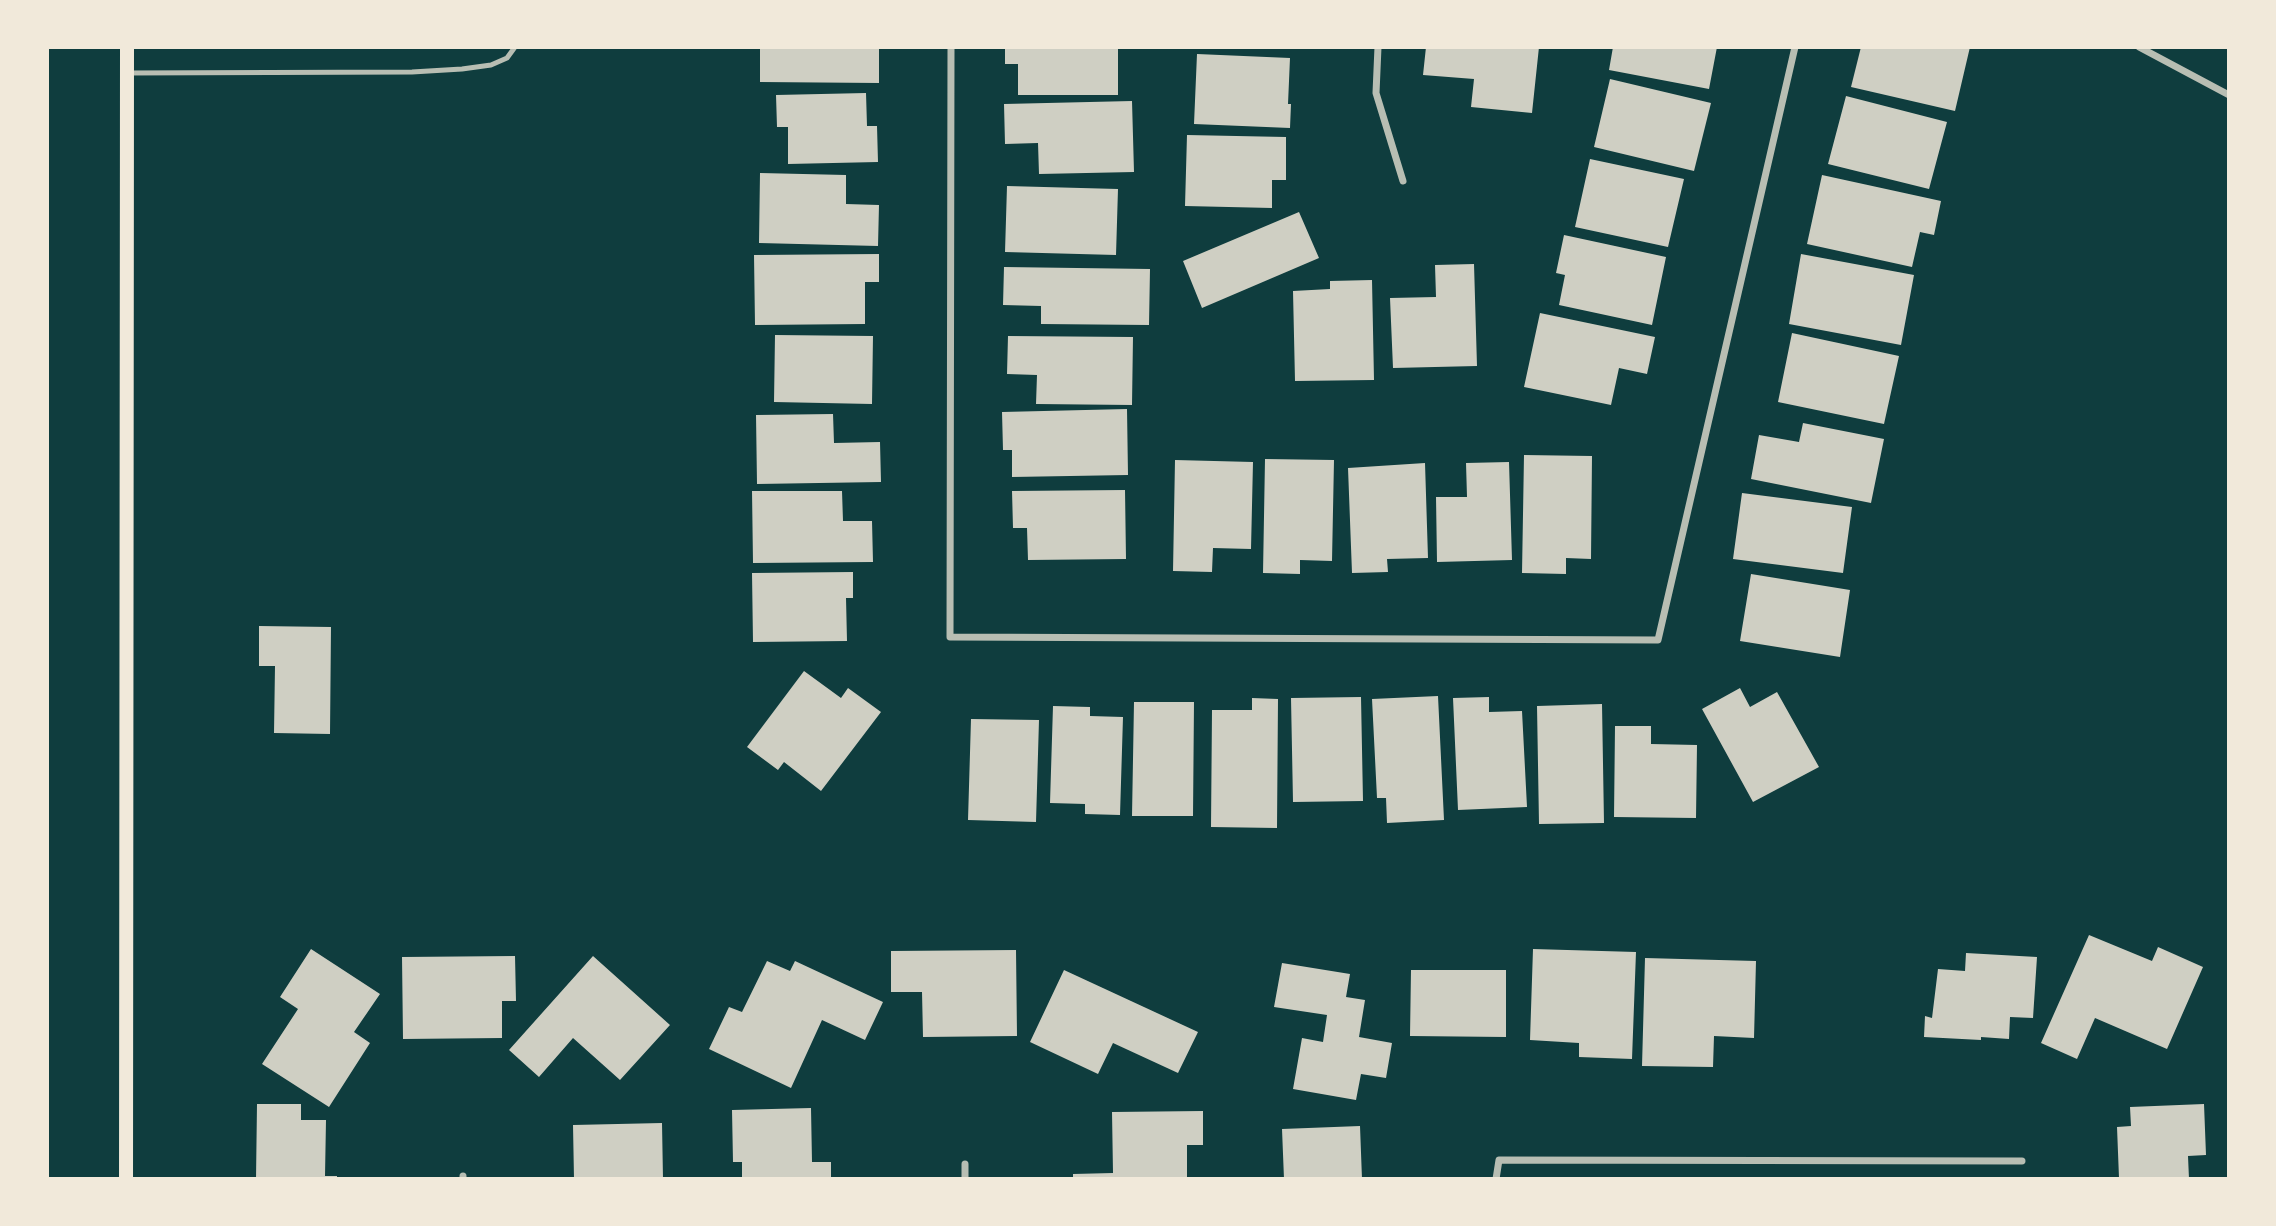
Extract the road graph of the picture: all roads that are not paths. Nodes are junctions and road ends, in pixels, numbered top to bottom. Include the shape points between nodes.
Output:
1 (127, 47) edge
2 (515, 47) edge
3 (951, 47) edge
4 (1378, 47) edge
5 (1795, 47) edge
6 (2139, 47) edge
7 (127, 73) junction
8 (2229, 95) edge
9 (1403, 181) dead end
10 (2022, 1161) dead end
11 (965, 1164) dead end
12 (126, 1179) edge
13 (965, 1179) edge
14 (1496, 1179) edge

1 - 7 main road
2 - 7 lane via 507,58 491,65 462,69
3 - 5 street via 950,637 1658,640
4 - 9 street via 1376,93
6 - 8 street
7 - 12 main road
10 - 14 street via 1499,1160
11 - 13 street

